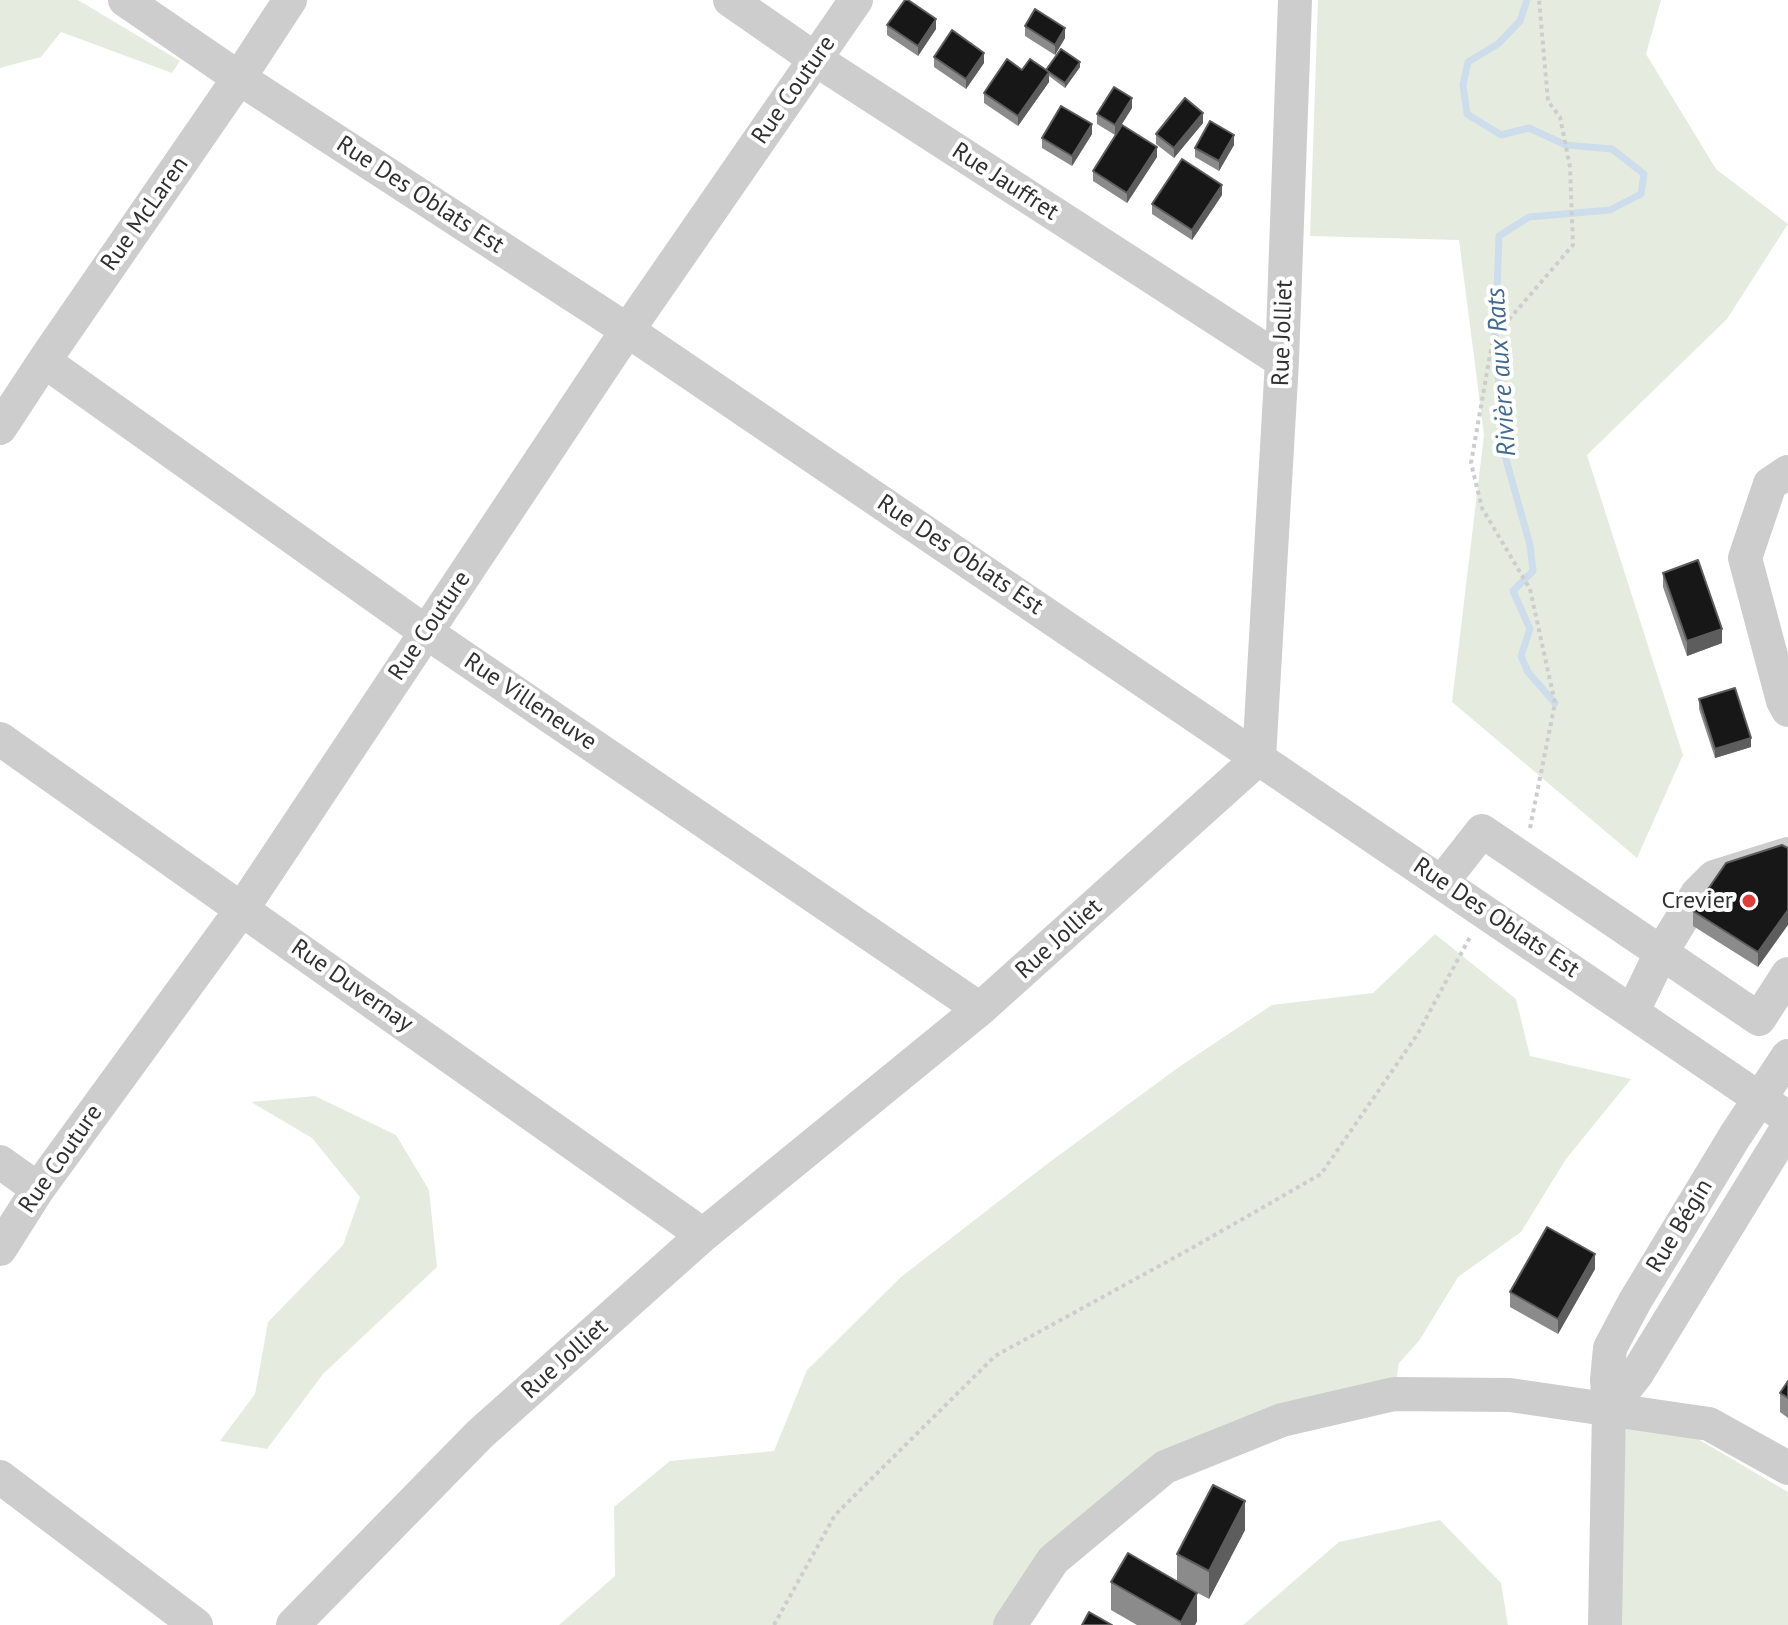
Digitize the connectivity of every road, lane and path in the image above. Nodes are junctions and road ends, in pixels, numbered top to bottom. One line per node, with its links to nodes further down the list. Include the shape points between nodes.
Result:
1 (125, 0): 8 (street, Rue Des Oblats Est)
2 (290, 0): 8 (street, Rue McLaren)
3 (730, 0): 7 (street, Rue Jauffret)
4 (856, 0): 7 (street, Rue Couture)
5 (1295, 0): 11 (street, Rue Jolliet)
6 (1539, 0): 18 (path, via 1548,101 1560,117 1570,167 1573,245 1493,338 1471,463 1482,508 1530,589 1555,703 1528,837)
7 (815, 59): 9 (street, Rue Couture); 11 (street, Rue Jauffret)
8 (239, 78): 9 (street, Rue Des Oblats Est); 10 (street, Rue McLaren)
9 (627, 330): 14 (street, Rue Couture); 17 (street, Rue Des Oblats Est)
10 (44, 361): 12 (street, Rue McLaren); 14 (street, Rue Villeneuve)
11 (1282, 361): 17 (street, Rue Jolliet)
12 (0, 428)
13 (1788, 472): 15 (street, via 1770,484 1745,558)
14 (426, 632): 21 (street, Rue Couture); 25 (street, Rue Villeneuve)
15 (1788, 710)
16 (0, 739): 21 (street, Rue Duvernay)
17 (1259, 758): 20 (street, Rue Des Oblats Est); 25 (street, Rue Jolliet)
18 (1518, 854): 20 (street, via 1482,831); 23 (street)
19 (1788, 854): 23 (street, via 1714,877 1697,894)
20 (1442, 882): 22 (street, Rue Des Oblats Est)
21 (242, 909): 32 (street, Rue Couture); 33 (street, Rue Duvernay)
22 (1484, 911): 26 (street, Rue Des Oblats Est); 40 (path, via 1417,1035 1321,1174 995,1356 835,1515)
23 (1661, 953): 24 (street, via 1759,1019); 26 (street)
24 (1788, 974)
25 (980, 1009): 33 (street, Rue Jolliet)
26 (1633, 1011): 28 (street, Rue Des Oblats Est)
27 (1788, 1056): 28 (street, Rue Bégin)
28 (1760, 1099): 29 (street, Rue Des Oblats Est); 35 (street, Rue Bégin, via 1610,1348)
29 (1788, 1118)
30 (1788, 1127): 35 (street, Rue Bégin, via 1636,1375)
31 (0, 1162): 32 (street)
32 (38, 1189): 34 (street, Rue Couture)
33 (703, 1235): 39 (street, Rue Jolliet, via 480,1434)
34 (0, 1249)
35 (1609, 1409): 36 (street, via 1709,1424); 41 (street, via 1510,1395 1394,1394 1282,1420 1165,1467 1053,1560); 42 (street, Rue Bégin)
36 (1788, 1468)
37 (0, 1477): 38 (street)
38 (196, 1625)
39 (293, 1625)
40 (774, 1625)
41 (1010, 1625)
42 (1605, 1625)

